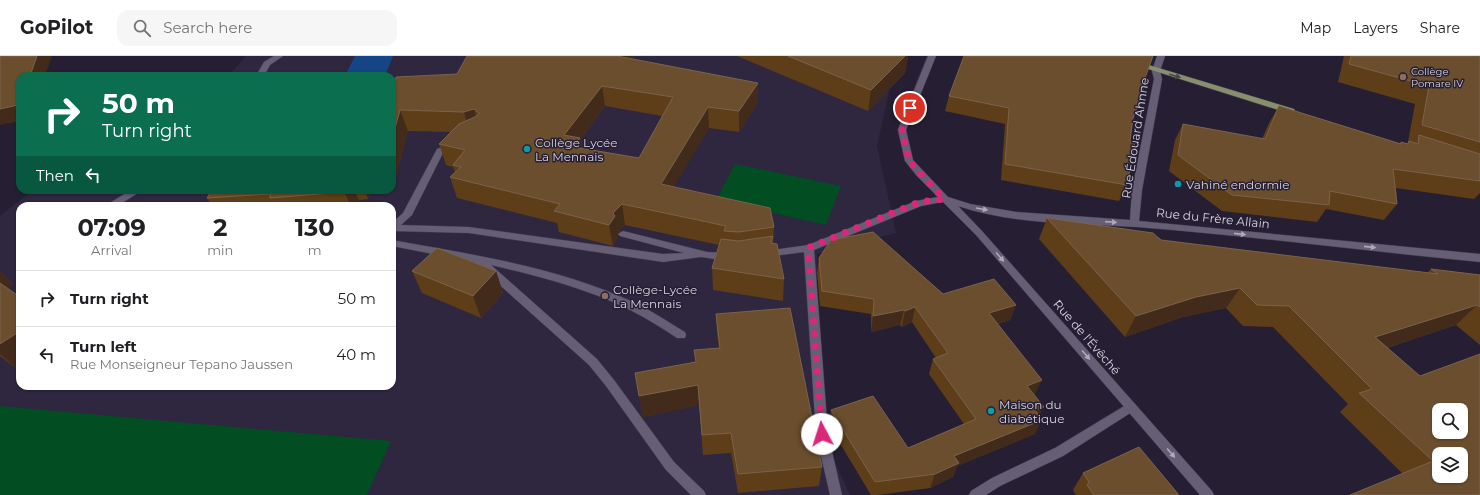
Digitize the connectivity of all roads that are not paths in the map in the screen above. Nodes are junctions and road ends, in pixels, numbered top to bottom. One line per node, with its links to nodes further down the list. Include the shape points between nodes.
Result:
1 (279, 56): 6 (street, via 267,64)
2 (932, 56): 10 (street, Rue de l'Évêché, via 902,130 909,161)
3 (1112, 56): 5 (main road)
4 (1161, 56): 5 (street, Rue Édouard Ahnne)
5 (1156, 71): 7 (main road, one-way to 7); 12 (street, Rue Édouard Ahnne, via 1158,79 1138,182)
6 (262, 72)
7 (1303, 115)
8 (460, 143): 13 (street, via 440,151 407,215)
9 (131, 194): 11 (street)
10 (944, 199): 12 (street, Rue du Frère Allain, one-way to 12, via 1010,214); 17 (street, via 919,202); 24 (street, Rue de l'Évêché, one-way to 24, via 979,233)
11 (117, 202)
12 (1134, 224): 21 (street, Rue du Frère Allain, one-way to 21)
13 (396, 225)
14 (396, 228): 18 (street, via 469,230 663,258)
15 (623, 234): 18 (street)
16 (396, 244): 22 (street)
17 (808, 248): 19 (street); 26 (street, via 822,434)
18 (707, 255): 20 (street)
19 (755, 256)
20 (740, 258)
21 (1480, 258)
22 (477, 259): 23 (street, via 555,277 626,303); 25 (street, via 596,365 616,388 631,416 652,445 690,488)
23 (681, 335)
24 (1131, 407): 27 (street, via 1059,452 996,482); 28 (street, Rue de l'Évêché, one-way to 28)
25 (700, 495)
26 (836, 495)
27 (975, 495)
28 (1208, 495)

